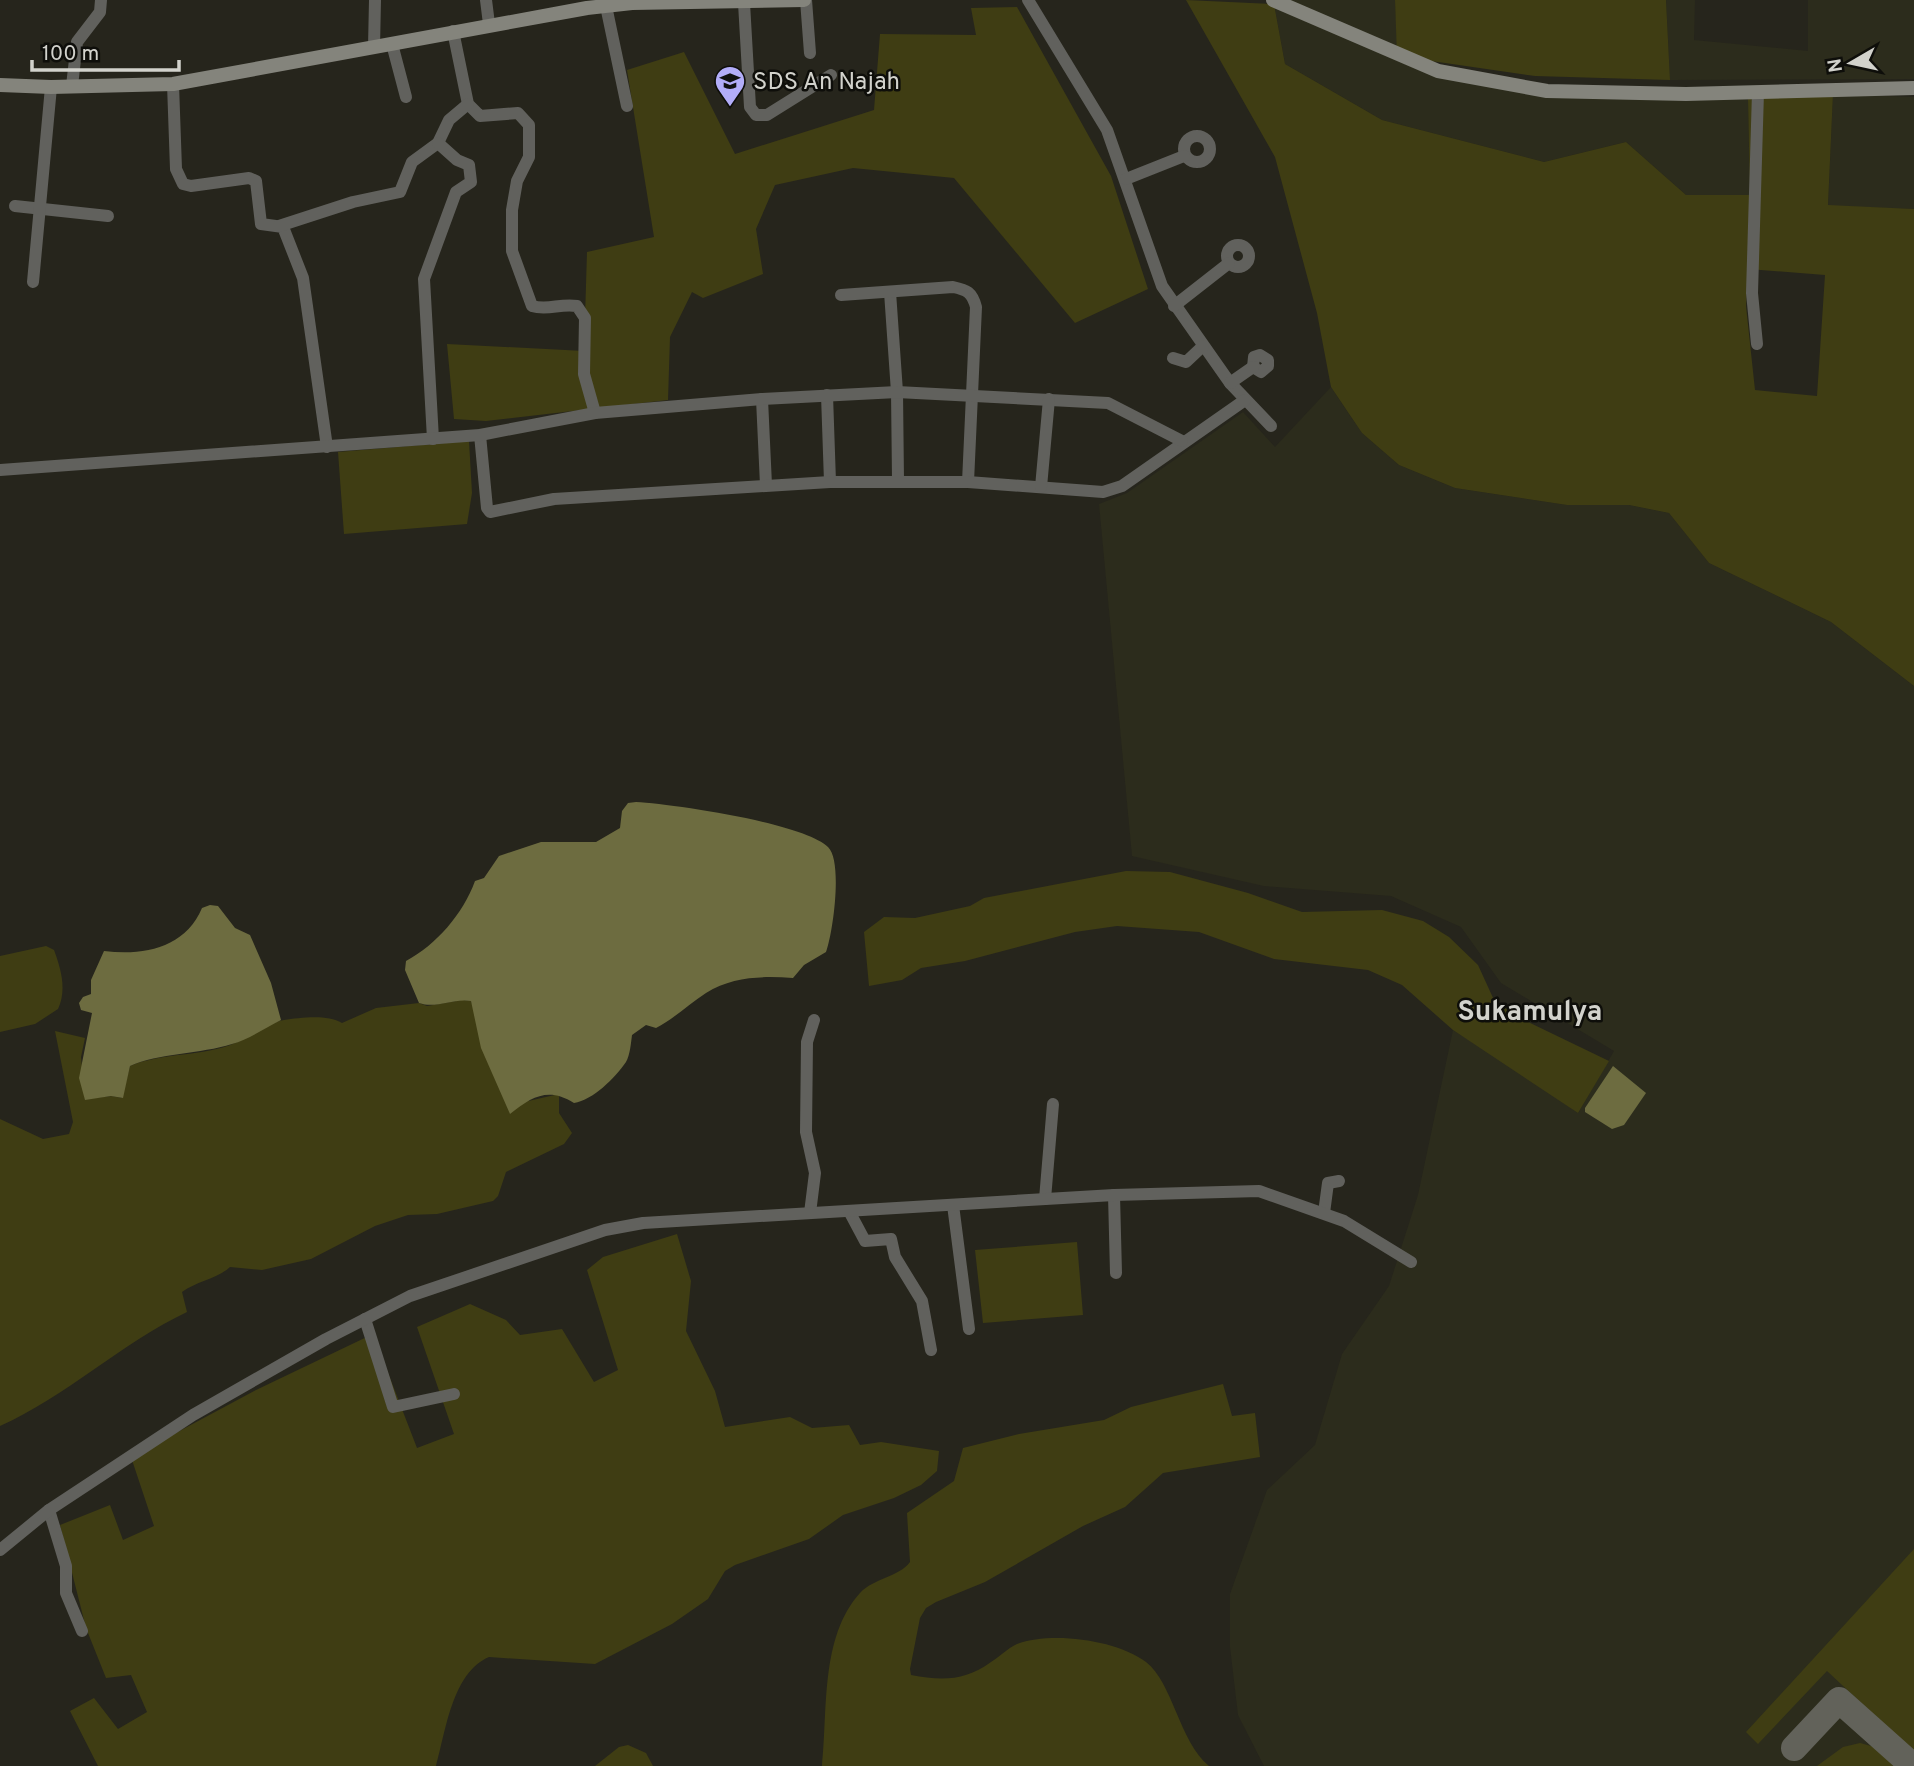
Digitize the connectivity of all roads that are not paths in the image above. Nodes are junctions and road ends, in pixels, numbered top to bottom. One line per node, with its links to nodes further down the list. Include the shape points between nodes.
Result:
1 (101, 0): 19 (street, via 100,12 77,42)
2 (376, 0): 14 (street)
3 (486, 0): 11 (street)
4 (805, 0): 8 (main road); 15 (street)
5 (1028, 0): 28 (street, via 1094,107)
6 (1273, 0): 22 (main road, via 1438,71 1468,78 1613,95)
7 (633, 1): 8 (main road); 10 (main road)
8 (744, 3): 16 (street, via 750,107 756,115 767,115)
9 (586, 4): 10 (main road); 11 (main road)
10 (606, 6): 25 (street)
11 (489, 24): 12 (main road)
12 (453, 31): 13 (main road); 24 (street)
13 (392, 44): 14 (main road); 23 (street)
14 (374, 47): 17 (main road)
15 (810, 53)
16 (831, 75)
17 (173, 84): 19 (main road); 32 (street, via 178,178 191,186 249,178 256,181 261,224)
18 (0, 85): 20 (main road)
19 (72, 86): 20 (main road)
20 (51, 87): 30 (street)
21 (1914, 88): 22 (main road)
22 (1758, 92): 38 (street, via 1752,293)
23 (407, 97)
24 (468, 104): 26 (street, via 449,120); 49 (street, via 480,116 518,113 529,125 529,157 517,181 512,209 512,251 532,306 543,310 576,306 585,318 584,374)
25 (627, 106)
26 (438, 143): 32 (street, via 412,162 400,192); 52 (street, via 469,164 471,182 456,192 424,279)
27 (1184, 156): 28 (street)
28 (1126, 179): 37 (street, via 1151,262)
29 (15, 206): 30 (street)
30 (40, 208): 31 (street); 34 (street)
31 (108, 216)
32 (279, 226): 54 (street, via 289,236 303,278)
33 (1229, 263): 37 (street)
34 (33, 282)
35 (890, 292): 36 (street); 43 (street); 44 (street, via 953,287 966,289 973,296)
36 (841, 295)
37 (1174, 306): 39 (street)
38 (1757, 344)
39 (1203, 346): 40 (street, via 1186,362); 42 (street)
40 (1173, 358)
41 (1253, 367): 42 (street)
42 (1230, 383): 48 (street)
43 (897, 392): 44 (street); 45 (street); 56 (street)
44 (973, 394): 47 (street); 58 (street)
45 (827, 395): 46 (street); 57 (street)
46 (762, 399): 49 (street); 59 (street)
47 (1049, 399): 53 (street, via 1116,405); 60 (street)
48 (1245, 400): 50 (street); 53 (street)
49 (595, 413): 51 (street)
50 (1271, 426)
51 (480, 435): 52 (street); 59 (street, via 490,512 554,499)
52 (433, 439): 54 (street)
53 (1182, 441): 60 (street, via 1114,490)
54 (327, 447): 55 (street)
55 (0, 470)
56 (898, 480): 57 (street); 58 (street)
57 (830, 482): 59 (street)
58 (968, 482): 60 (street)
59 (766, 485)
60 (1041, 487)
61 (814, 1020): 68 (street, via 807,1042 806,1132 814,1173)
62 (1053, 1104): 65 (street)
63 (1339, 1181): 69 (street, via 1328,1182)
64 (1114, 1195): 65 (street); 69 (street, via 1259,1192); 71 (street)
65 (1045, 1199): 66 (street)
66 (953, 1205): 67 (street); 73 (street)
67 (849, 1211): 68 (street); 74 (street, via 864,1241 891,1239 895,1257 922,1301)
68 (810, 1213): 72 (street, via 643,1223 605,1230 410,1296)
69 (1324, 1213): 70 (street)
70 (1411, 1262)
71 (1116, 1273)
72 (365, 1320): 75 (street, via 393,1407); 76 (street, via 193,1415)
73 (969, 1329)
74 (931, 1350)
75 (454, 1394)
76 (49, 1510): 77 (street); 78 (street, via 66,1566 66,1593)
77 (0, 1550)
78 (82, 1631)

